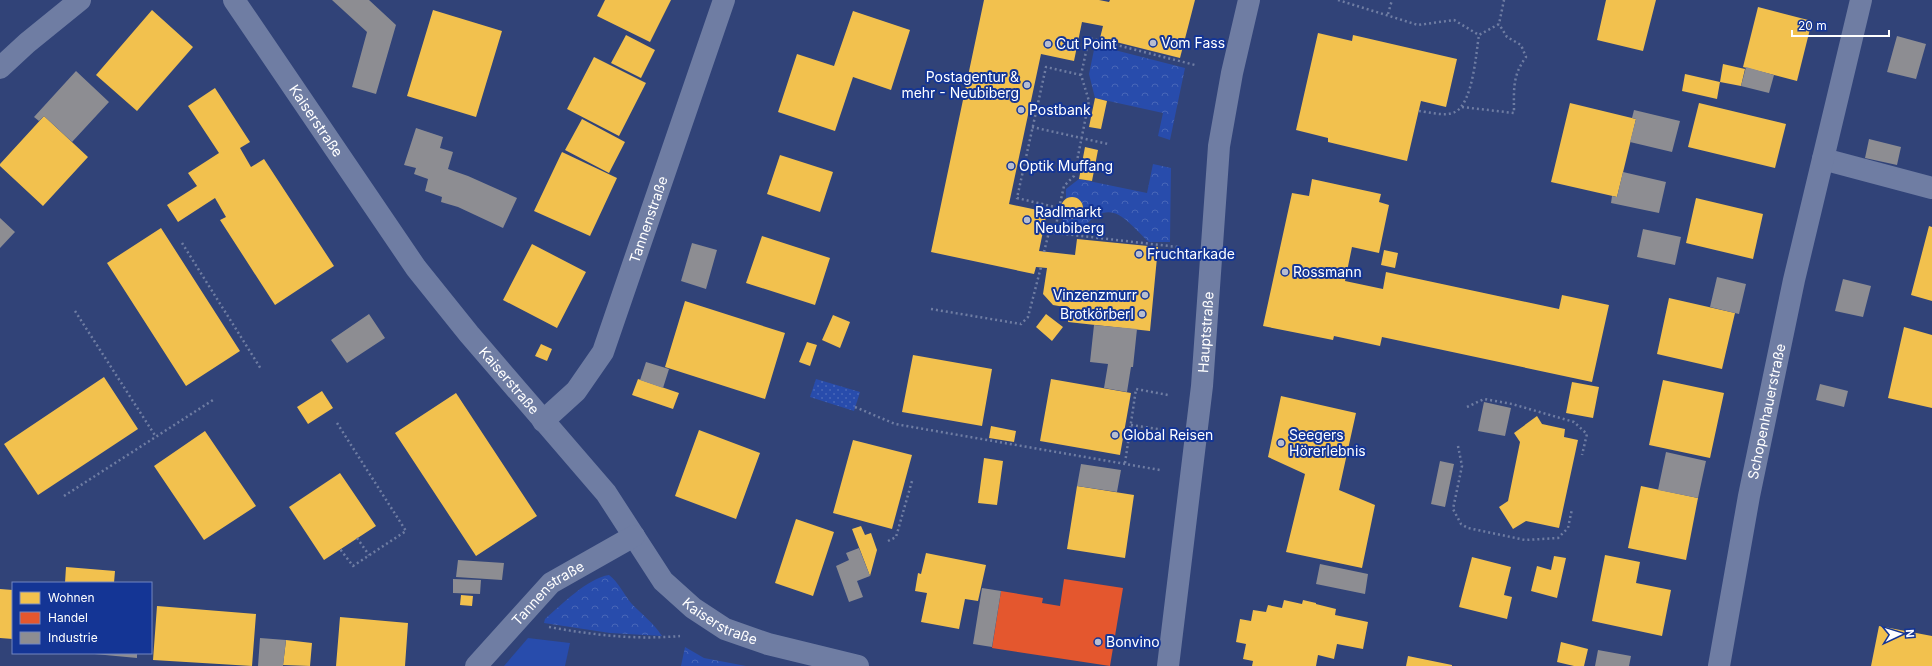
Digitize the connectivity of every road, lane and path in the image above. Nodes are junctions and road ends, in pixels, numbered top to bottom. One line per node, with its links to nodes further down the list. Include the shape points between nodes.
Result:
1 (80, 0): 13 (street)
2 (234, 0): 35 (street, Kaiserstraße, via 416,268)
3 (724, 0): 35 (street, Tannenstraße, via 603,352 576,391)
4 (1249, 0): 56 (street, Hauptstraße, via 1232,73 1220,146 1202,386)
5 (1338, 0): 9 (path)
6 (1392, 0): 9 (path)
7 (1504, 0): 10 (path)
8 (1861, 0): 20 (street, Schopenhauerstraße)
9 (1388, 14): 11 (path, via 1418,25 1454,20)
10 (1499, 24): 11 (path); 15 (path, via 1507,37 1521,45 1526,57 1518,67 1514,84 1514,113)
11 (1479, 35): 15 (path, via 1474,76)
12 (1195, 65): 14 (path, via 1089,38)
13 (0, 68)
14 (1081, 75): 17 (path, via 1046,67); 18 (path, via 1089,101)
15 (1462, 107): 16 (path, via 1454,113)
16 (1418, 111)
17 (1032, 127): 18 (path); 22 (path, via 1017,198)
18 (1082, 138): 19 (path); 22 (path, via 1074,176 1064,186)
19 (1108, 144)
20 (1823, 159): 21 (street); 57 (street, Schopenhauerstraße, via 1794,280 1749,496)
21 (1932, 188)
22 (1059, 208): 23 (path)
23 (1055, 233): 25 (path); 26 (path, via 1049,232)
24 (182, 243): 30 (path)
25 (1178, 247)
26 (1044, 252)
27 (1040, 267): 28 (path, via 1028,317 1021,324)
28 (931, 309)
29 (74, 311): 39 (path)
30 (261, 369)
31 (1168, 395): 37 (path, via 1136,389)
32 (214, 400): 39 (path)
33 (855, 407): 42 (path, via 895,424)
34 (1467, 408): 41 (path, via 1484,399 1512,404 1574,422 1587,434)
35 (543, 421): 47 (street, Kaiserstraße, via 606,493)
36 (337, 423): 51 (path, via 406,531)
37 (1131, 425): 38 (path); 42 (path)
38 (1165, 430)
39 (156, 437): 45 (path)
40 (1458, 446): 46 (path, via 1462,466 1453,509 1462,524 1468,528 1526,540 1558,538 1568,528)
41 (1582, 455)
42 (1125, 463): 43 (path)
43 (1160, 470)
44 (912, 481): 49 (path, via 896,537)
45 (64, 496)
46 (1572, 509)
47 (634, 536): 52 (street, Tannenstraße, via 551,583); 55 (street, Kaiserstraße, via 663,581 693,608 725,629 768,644)
48 (357, 538): 51 (path)
49 (888, 541)
50 (340, 549): 51 (path, via 353,566)
51 (370, 555)
52 (516, 622): 53 (path, via 590,634 650,639); 54 (street, Tannenstraße)
53 (680, 636)
54 (476, 666)
55 (858, 666)
56 (1168, 666)
57 (1719, 666)

